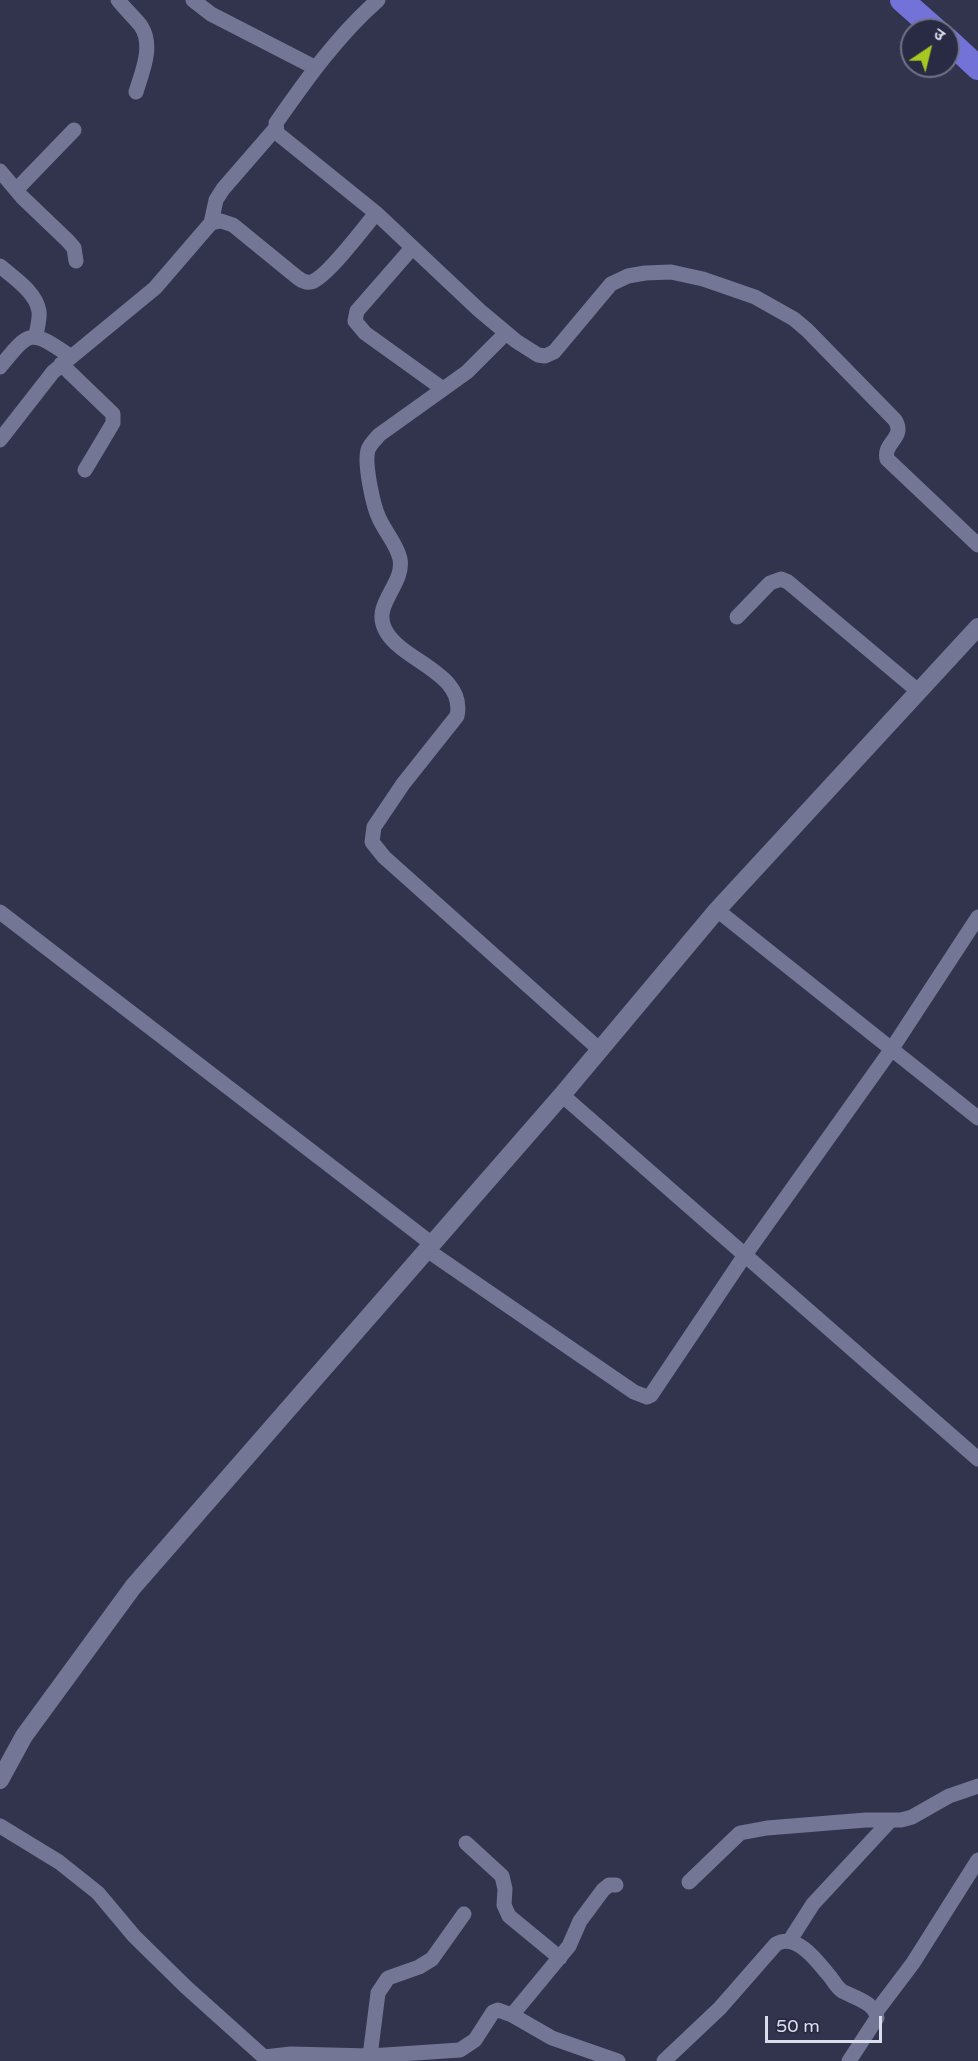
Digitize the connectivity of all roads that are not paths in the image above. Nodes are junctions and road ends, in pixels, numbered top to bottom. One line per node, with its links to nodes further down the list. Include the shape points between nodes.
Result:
1 (118, 0): 9 (street, via 140,24 146,40)
2 (193, 0): 7 (street, via 211,14)
3 (378, 0): 7 (street)
4 (902, 0): 5 (highway)
5 (922, 18)
6 (960, 51): 8 (highway)
7 (316, 68): 10 (street)
8 (978, 68)
9 (136, 92)
10 (275, 129): 14 (street); 15 (street, via 223,189)
11 (74, 130): 13 (street)
12 (0, 171): 13 (street)
13 (16, 190): 17 (street, via 74,248)
14 (376, 213): 15 (street, via 313,282 298,278 233,225); 16 (street)
15 (211, 223): 21 (street, via 155,288)
16 (412, 248): 19 (street); 23 (street, via 357,311 356,321 364,333)
17 (76, 261)
18 (0, 266): 20 (street, via 34,300 39,310)
19 (506, 333): 23 (street, via 467,372); 26 (street, via 530,351 545,356 554,352 611,284 645,273 671,272 755,297 807,330 888,412 899,426 887,459)
20 (36, 336): 21 (street); 22 (street, via 20,343)
21 (65, 360): 24 (street); 25 (street, via 114,418)
22 (0, 367)
23 (443, 389): 33 (street, via 379,435 367,459 376,512 397,550 400,565 381,613 382,624 394,641 444,680 459,708 457,717 374,827 372,842)
24 (0, 440)
25 (85, 470)
26 (978, 545)
27 (737, 617): 29 (street, via 770,583 781,579)
28 (978, 627): 29 (street)
29 (918, 691): 30 (street)
30 (717, 910): 33 (street); 34 (street)
31 (0, 912): 37 (street)
32 (978, 917): 34 (street)
33 (600, 1050): 35 (street)
34 (891, 1050): 36 (street); 38 (street)
35 (562, 1095): 37 (street); 38 (street)
36 (978, 1118)
37 (430, 1247): 38 (street, via 634,1392 647,1397 661,1383); 40 (street, via 132,1587 24,1736)
38 (745, 1255): 39 (street)
39 (978, 1459)
40 (0, 1780)
41 (978, 1786): 42 (street, via 912,1816)
42 (890, 1821): 46 (street, via 740,1833); 49 (street, via 813,1904)
43 (0, 1826): 54 (street, via 59,1862 98,1893 134,1936 186,1987)
44 (466, 1843): 50 (street, via 502,1876 504,1905 509,1916)
45 (978, 1860): 51 (street, via 913,1963)
46 (689, 1882)
47 (616, 1885): 50 (street, via 603,1890)
48 (464, 1914): 53 (street, via 432,1959 388,1978 383,1984 378,1993)
49 (790, 1940): 51 (street, via 821,1966 837,1987); 56 (street, via 776,1944 720,2008)
50 (560, 1958): 52 (street)
51 (876, 2012): 57 (street, via 877,2018)
52 (512, 2015): 53 (street, via 493,2012 475,2040 460,2050); 55 (street, via 552,2038)
53 (370, 2056): 54 (street)
54 (268, 2057)
55 (618, 2061)
56 (664, 2061)
57 (849, 2061)

